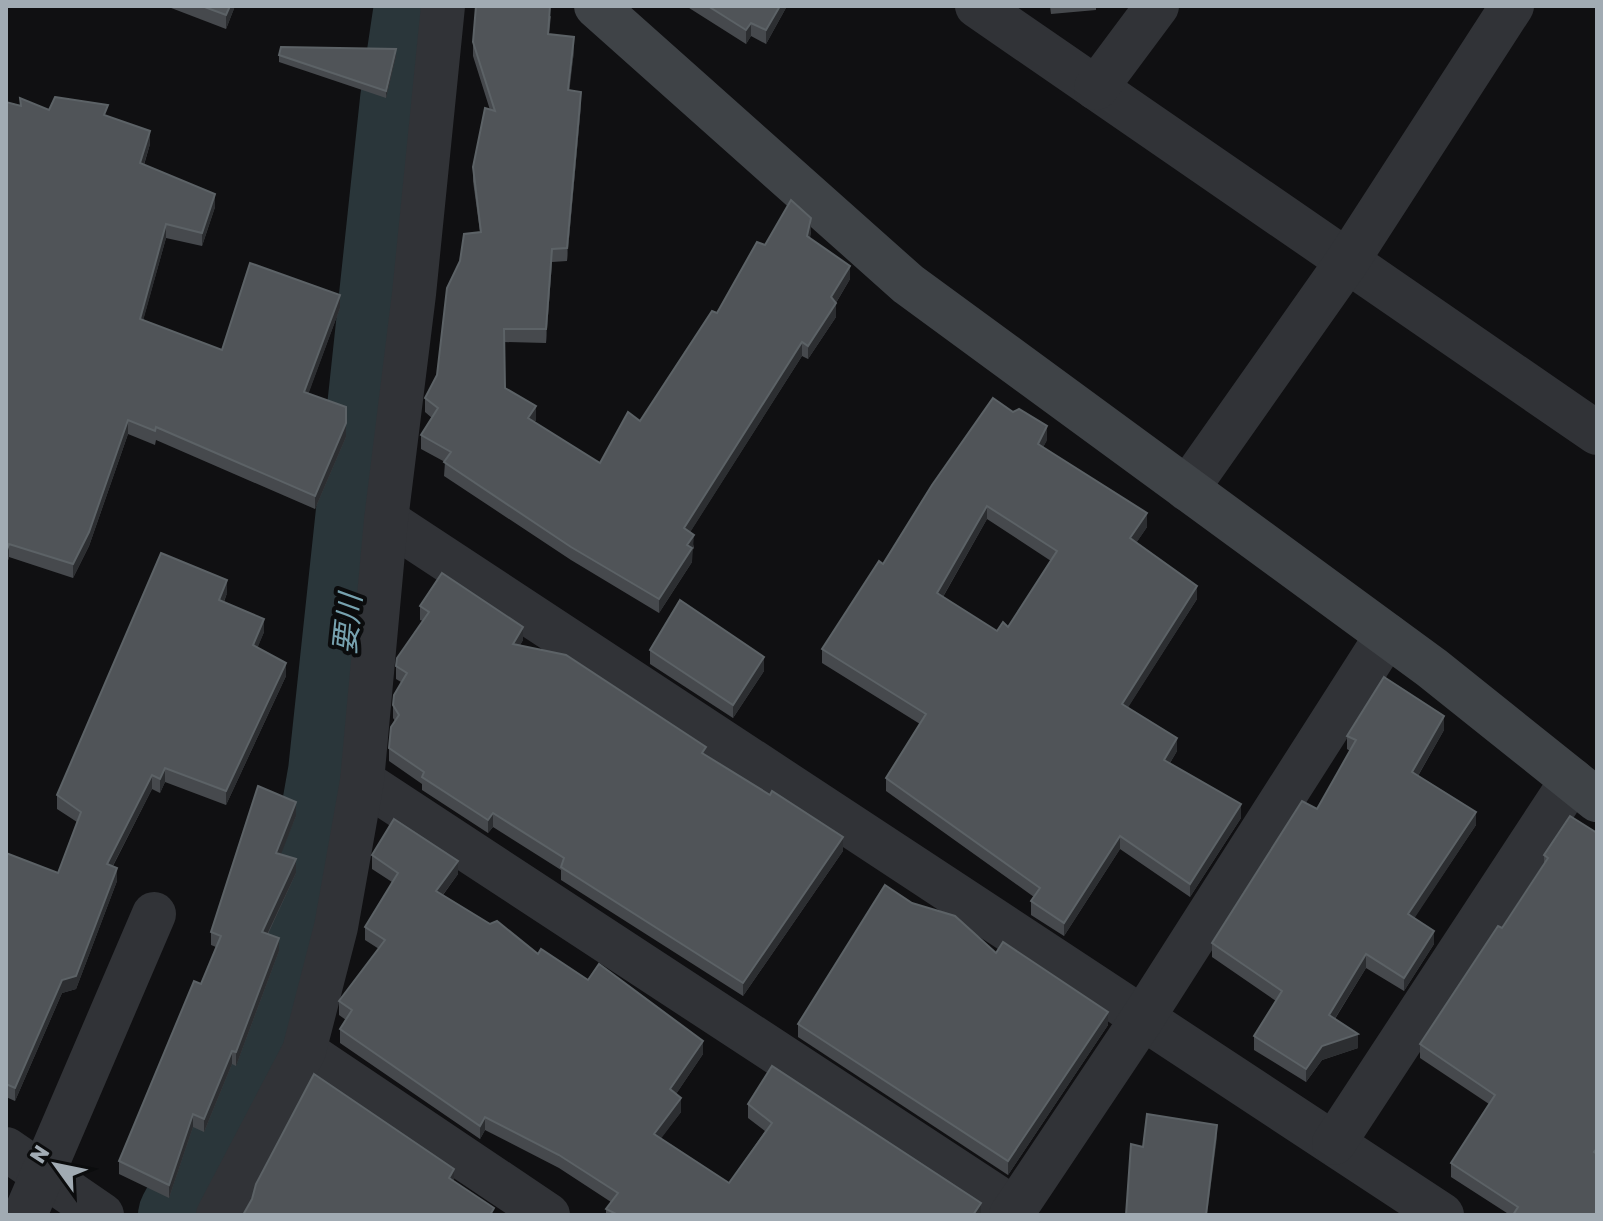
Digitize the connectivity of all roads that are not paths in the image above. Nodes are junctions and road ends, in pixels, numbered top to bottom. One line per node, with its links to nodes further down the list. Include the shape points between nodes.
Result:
1 (443, 6): 10 (street)
2 (596, 6): 9 (street, via 908,284)
3 (977, 6): 6 (street)
4 (1157, 6): 6 (street)
5 (1512, 6): 7 (street)
6 (1096, 88): 7 (street)
7 (1346, 263): 8 (street); 9 (street)
8 (1595, 427)
9 (1187, 489): 11 (street)
10 (386, 520): 12 (street); 15 (street)
11 (1387, 635): 13 (street); 15 (street)
12 (362, 781): 16 (street, via 336,927); 20 (street)
13 (1584, 790): 17 (street)
14 (154, 914): 19 (street)
15 (1142, 1019): 17 (street); 20 (street)
16 (304, 1051): 23 (street); 24 (street)
17 (1334, 1143): 25 (street)
18 (6, 1149): 19 (street)
19 (44, 1175): 21 (street); 22 (street)
20 (1013, 1212)
21 (25, 1215)
22 (102, 1215)
23 (218, 1215)
24 (548, 1215)
25 (1442, 1215)

